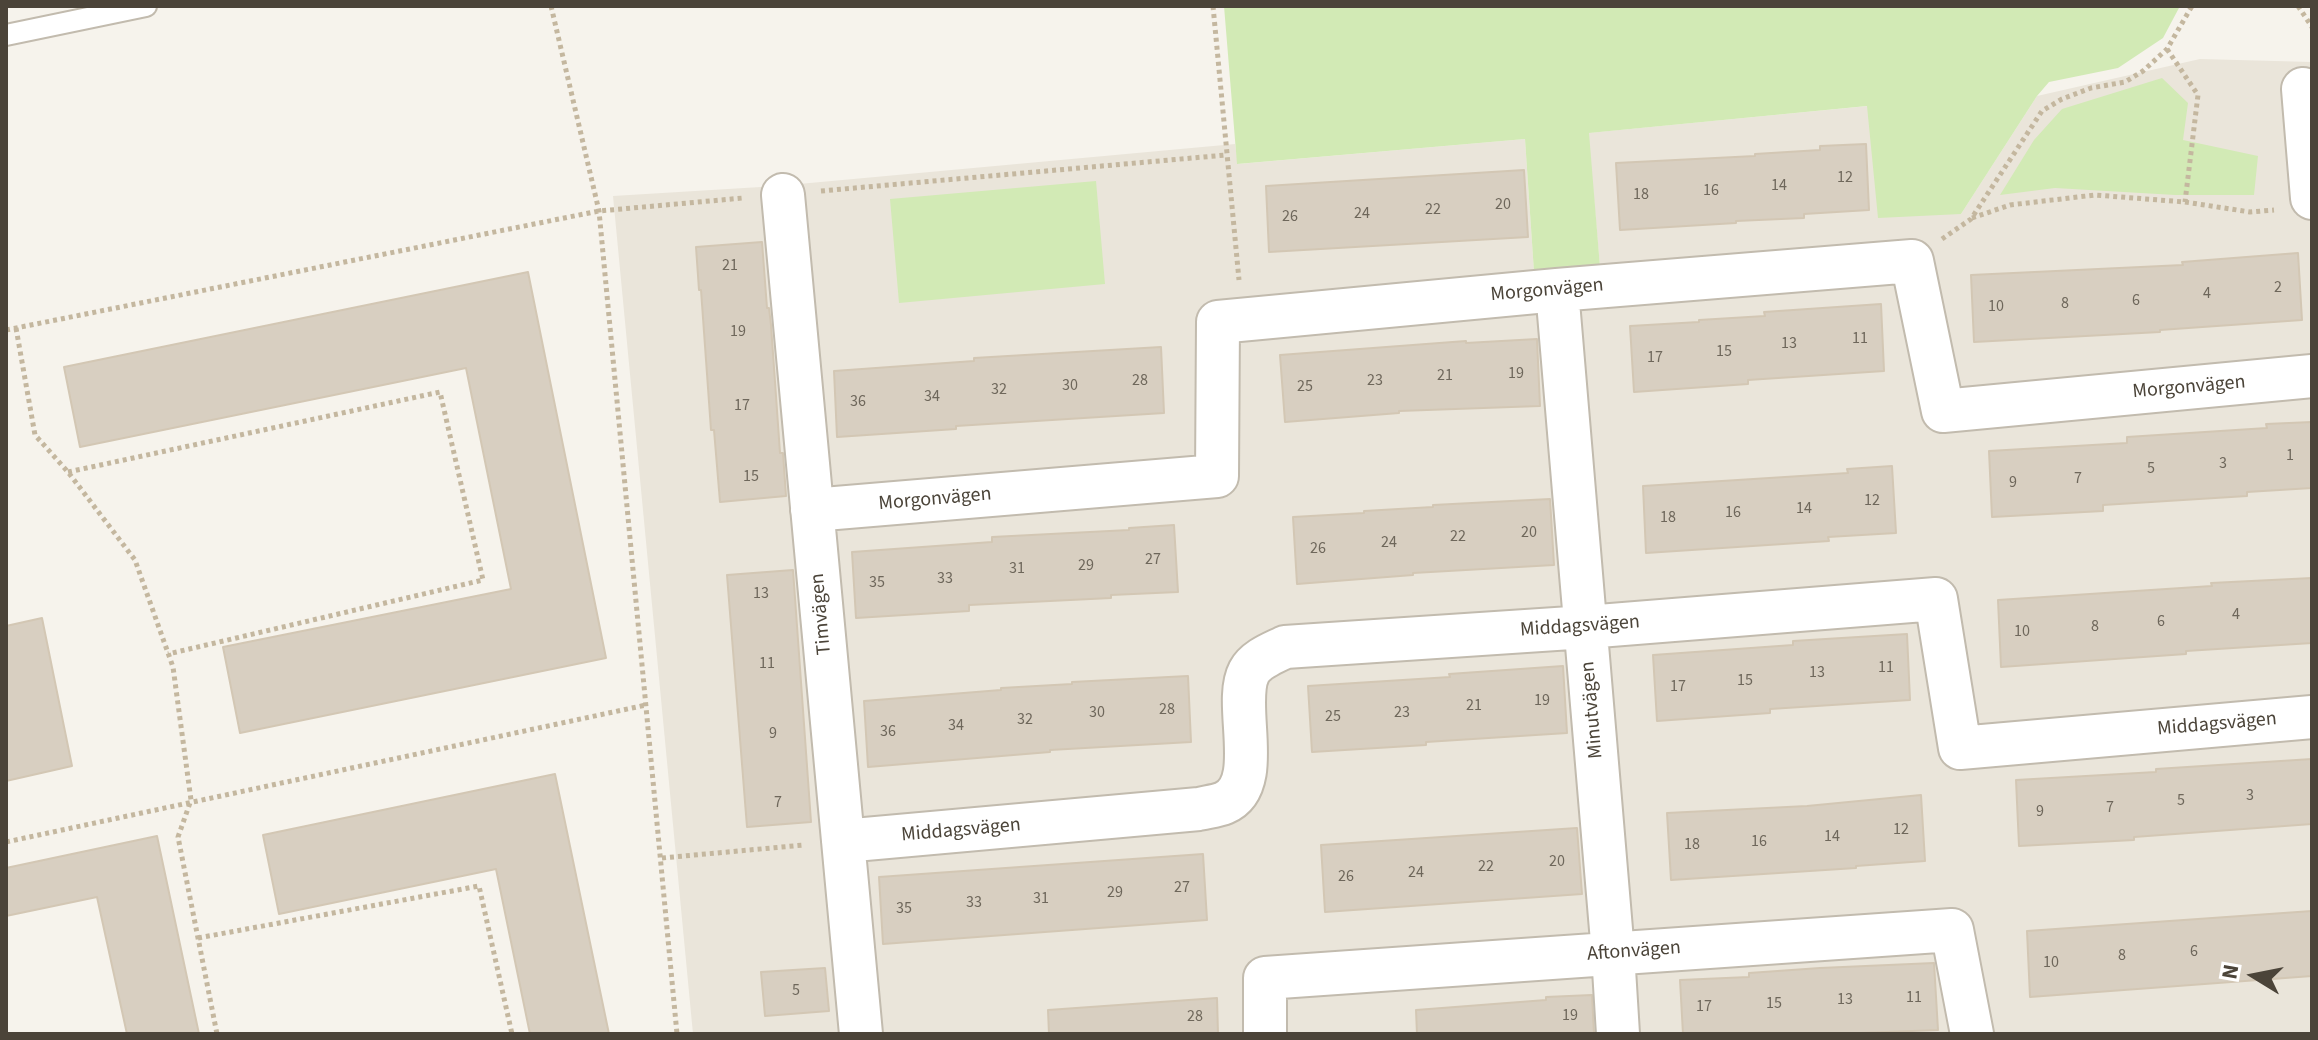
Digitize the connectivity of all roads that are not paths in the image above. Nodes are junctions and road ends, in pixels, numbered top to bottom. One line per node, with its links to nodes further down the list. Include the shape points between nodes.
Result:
1 (146, 6): 2 (lane)
2 (6, 35)
3 (2303, 89): 5 (street)
4 (783, 195): 8 (street, Timvägen)
5 (2296, 204)
6 (1557, 290): 7 (street, Morgonvägen, via 1912,261 1943,411); 8 (street, Morgonvägen, via 1218,322 1217,476); 9 (street, Minutvägen)
7 (2312, 376)
8 (812, 510): 11 (street, Timvägen)
9 (1586, 627): 10 (street, Middagsvägen, via 1936,599 1960,748); 11 (street, Middagsvägen, via 1285,647 1264,657 1249,672 1244,695 1247,770 1227,802 1199,809); 12 (street, Minutvägen)
10 (2312, 717)
11 (843, 841): 13 (street, Timvägen)
12 (1613, 953): 14 (street, Aftonvägen, via 1265,978); 15 (street, Minutvägen); 16 (street, Aftonvägen, via 1952,930)
13 (861, 1034)
14 (1265, 1034)
15 (1618, 1034)
16 (1972, 1034)

